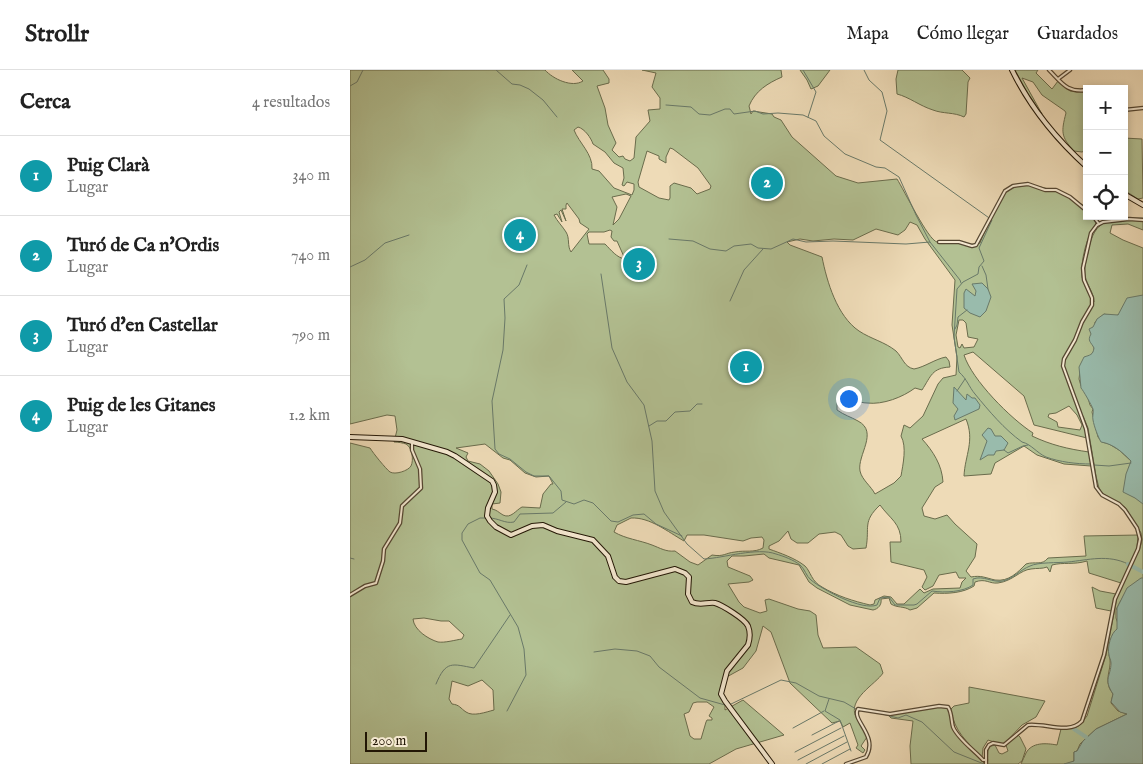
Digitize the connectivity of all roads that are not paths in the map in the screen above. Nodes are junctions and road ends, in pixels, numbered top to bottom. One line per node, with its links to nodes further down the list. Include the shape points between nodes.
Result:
1 (1012, 70): 8 (main road, via 1042,118)
2 (1049, 70): 4 (street)
3 (1070, 70): 4 (street)
4 (1058, 79): 5 (street, via 1070,89)
5 (1083, 90)
6 (1143, 108): 7 (street)
7 (1128, 110)
8 (1083, 163)
9 (1128, 196): 10 (main road)
10 (1143, 205)
11 (1083, 208): 15 (street, via 1056,190 1018,185 1005,192 978,243 972,246)
12 (1096, 220): 14 (street)
13 (1143, 220): 14 (street)
14 (1098, 224): 19 (street, via 1092,230 1083,268 1092,305 1063,366 1086,429 1096,487 1102,495 1122,507 1138,532 1140,542 1115,599 1104,655 1082,720 1069,727 1028,725 1004,745 989,745)
15 (938, 242)
16 (350, 437): 17 (main road, via 402,439)
17 (412, 443): 18 (street, via 420,469 420,488 402,506 400,523 384,549 384,561 376,583); 20 (main road, via 447,452 492,480 495,492 487,516 507,534 543,526 593,540 608,556 614,577 619,581 626,582 670,569 679,570 688,577 688,594 692,602 717,604 744,621 748,626 748,645 727,672 721,694)
18 (350, 595)
19 (986, 760): 21 (street, via 958,734 948,707 939,706 890,714 858,709 856,717 866,730 868,751 866,757); 22 (street)
20 (772, 764)
21 (846, 764)
22 (986, 764)

